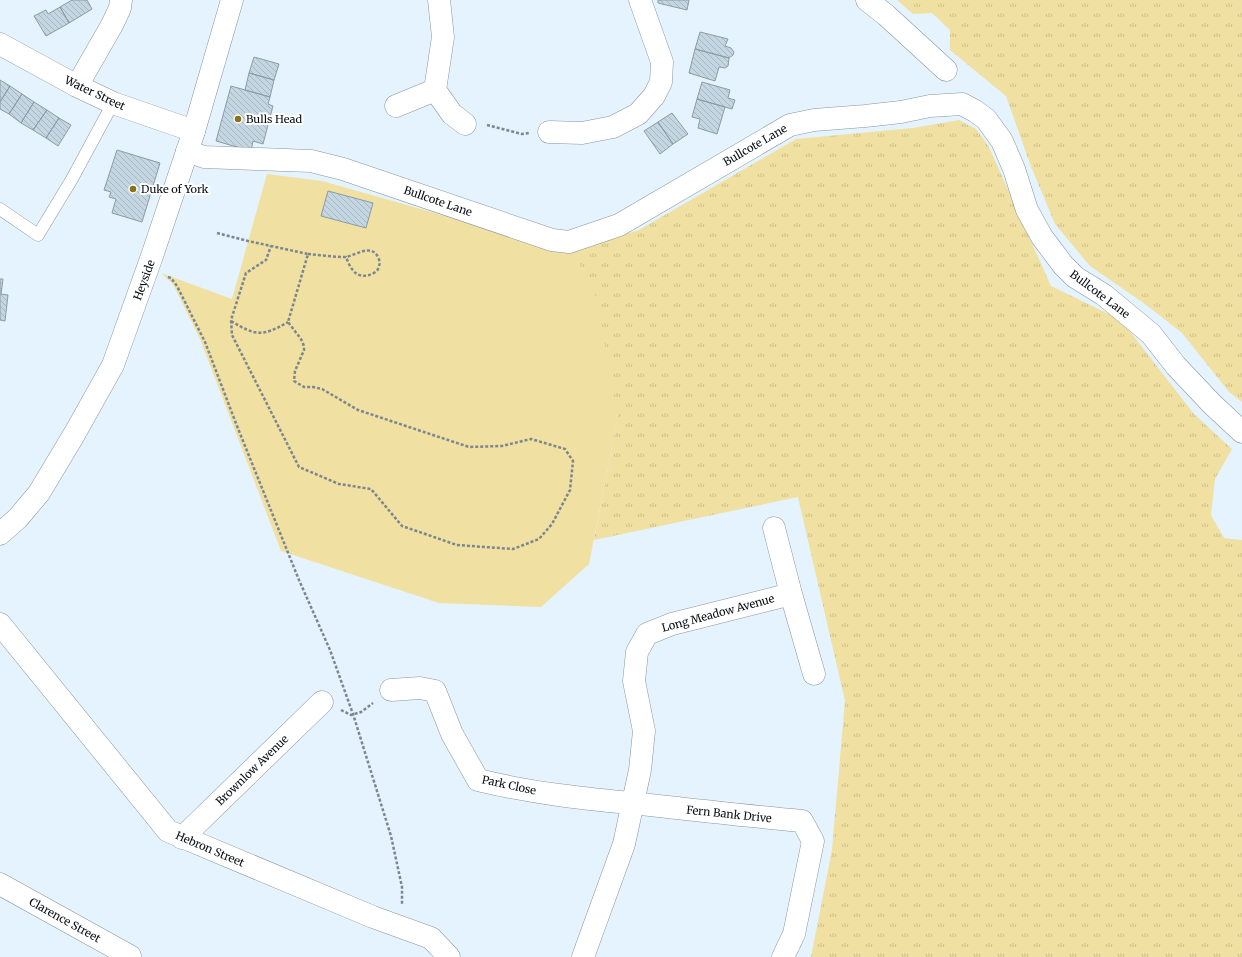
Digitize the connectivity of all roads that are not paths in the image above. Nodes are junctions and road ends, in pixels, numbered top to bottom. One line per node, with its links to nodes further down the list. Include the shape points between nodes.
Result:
1 (121, 0): 8 (street, via 112,25)
2 (232, 0): 13 (street, Heyside)
3 (439, 0): 9 (street, via 443,37)
4 (640, 0): 14 (street, via 662,62 661,82 654,96 638,114 613,127 582,133)
5 (867, 0): 7 (street)
6 (0, 44): 8 (street, Water Street)
7 (946, 70)
8 (77, 86): 10 (street, Water Street)
9 (434, 90): 11 (street); 12 (street, via 452,114)
10 (113, 103): 13 (street, Water Street); 16 (lane, via 38,235)
11 (396, 106)
12 (465, 124)
13 (194, 131): 15 (street, Heyside)
14 (549, 132)
15 (186, 151): 17 (street, Bullcote Lane, via 204,157 311,161 343,169 552,240 569,242 619,224 790,125 814,120 962,104 986,119 998,135 1014,169 1027,210 1042,237 1063,265 1151,334 1176,366); 19 (street, Heyside, via 113,365 39,493 18,518)
16 (0, 209)
17 (1242, 432)
18 (774, 528): 20 (street)
19 (0, 534)
20 (791, 594): 22 (street); 25 (street, Long Meadow Avenue, via 672,624 647,634 637,652 634,680 644,731)
21 (0, 624): 26 (street, Hebron Street, via 168,831)
22 (814, 674)
23 (390, 690): 25 (street, Park Close, via 420,688 435,691 452,734 478,780)
24 (322, 702): 26 (street, Brownlow Avenue)
25 (634, 804): 30 (street, Long Meadow Avenue, via 624,844); 31 (street, Fern Bank Drive, via 802,821 813,841 794,934)
26 (182, 838): 29 (street, Hebron Street, via 431,938)
27 (0, 884): 28 (street, Clarence Street)
28 (130, 956)
29 (449, 957)
30 (583, 957)
31 (784, 957)

